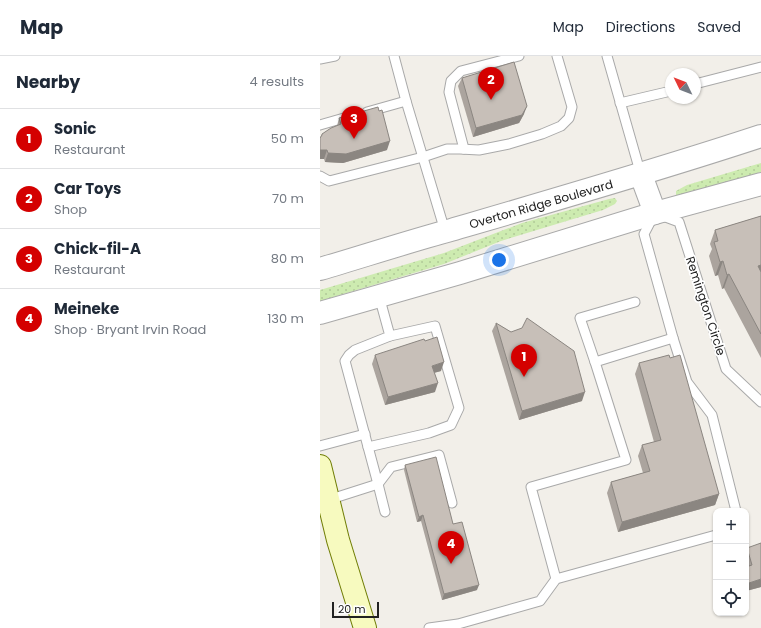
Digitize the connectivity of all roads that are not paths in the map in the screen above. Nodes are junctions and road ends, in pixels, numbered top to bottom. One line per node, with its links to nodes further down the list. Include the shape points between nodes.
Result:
1 (335, 56): 6 (lane)
2 (394, 56): 10 (lane)
3 (519, 56): 14 (lane, via 461,71 451,81 450,92)
4 (557, 56): 14 (lane, via 572,106 569,118 561,126 509,144 479,150)
5 (607, 56): 11 (lane)
6 (320, 59)
7 (761, 66): 8 (lane)
8 (701, 82)
9 (665, 93): 11 (lane)
10 (406, 101): 12 (lane); 15 (lane)
11 (620, 104): 16 (lane)
12 (320, 125)
13 (761, 136): 16 (street, Overton Ridge Boulevard)
14 (464, 149): 15 (lane, via 447,150)
15 (423, 157): 17 (lane, via 329,181); 20 (lane)
16 (641, 175): 19 (street); 20 (street, Overton Ridge Boulevard)
17 (320, 176)
18 (761, 184): 19 (street)
19 (655, 213): 22 (street); 26 (lane, via 644,234); 28 (lane, Remington Circle, via 679,222 726,369)
20 (445, 231): 21 (street, Overton Ridge Boulevard)
21 (320, 269)
22 (379, 296): 24 (street); 25 (lane)
23 (635, 302): 27 (lane, via 580,318)
24 (320, 313)
25 (390, 336): 29 (lane, via 355,350 348,354 345,361); 31 (lane, via 435,326 459,408 451,425 429,433)
26 (673, 338): 27 (lane); 36 (lane, via 687,382 712,415)
27 (595, 362): 39 (lane, via 626,460 532,487)
28 (761, 402)
29 (365, 434): 30 (lane); 31 (lane)
30 (320, 446)
31 (368, 447): 33 (lane)
32 (320, 466): 34 (main road)
33 (378, 484): 34 (lane); 35 (lane, via 390,467 439,455); 37 (lane)
34 (328, 500): 40 (main road)
35 (452, 503)
36 (735, 508)
37 (385, 512)
38 (713, 536): 39 (lane)
39 (556, 579): 41 (lane, via 540,601 458,624)
40 (365, 628)
41 (429, 628)

